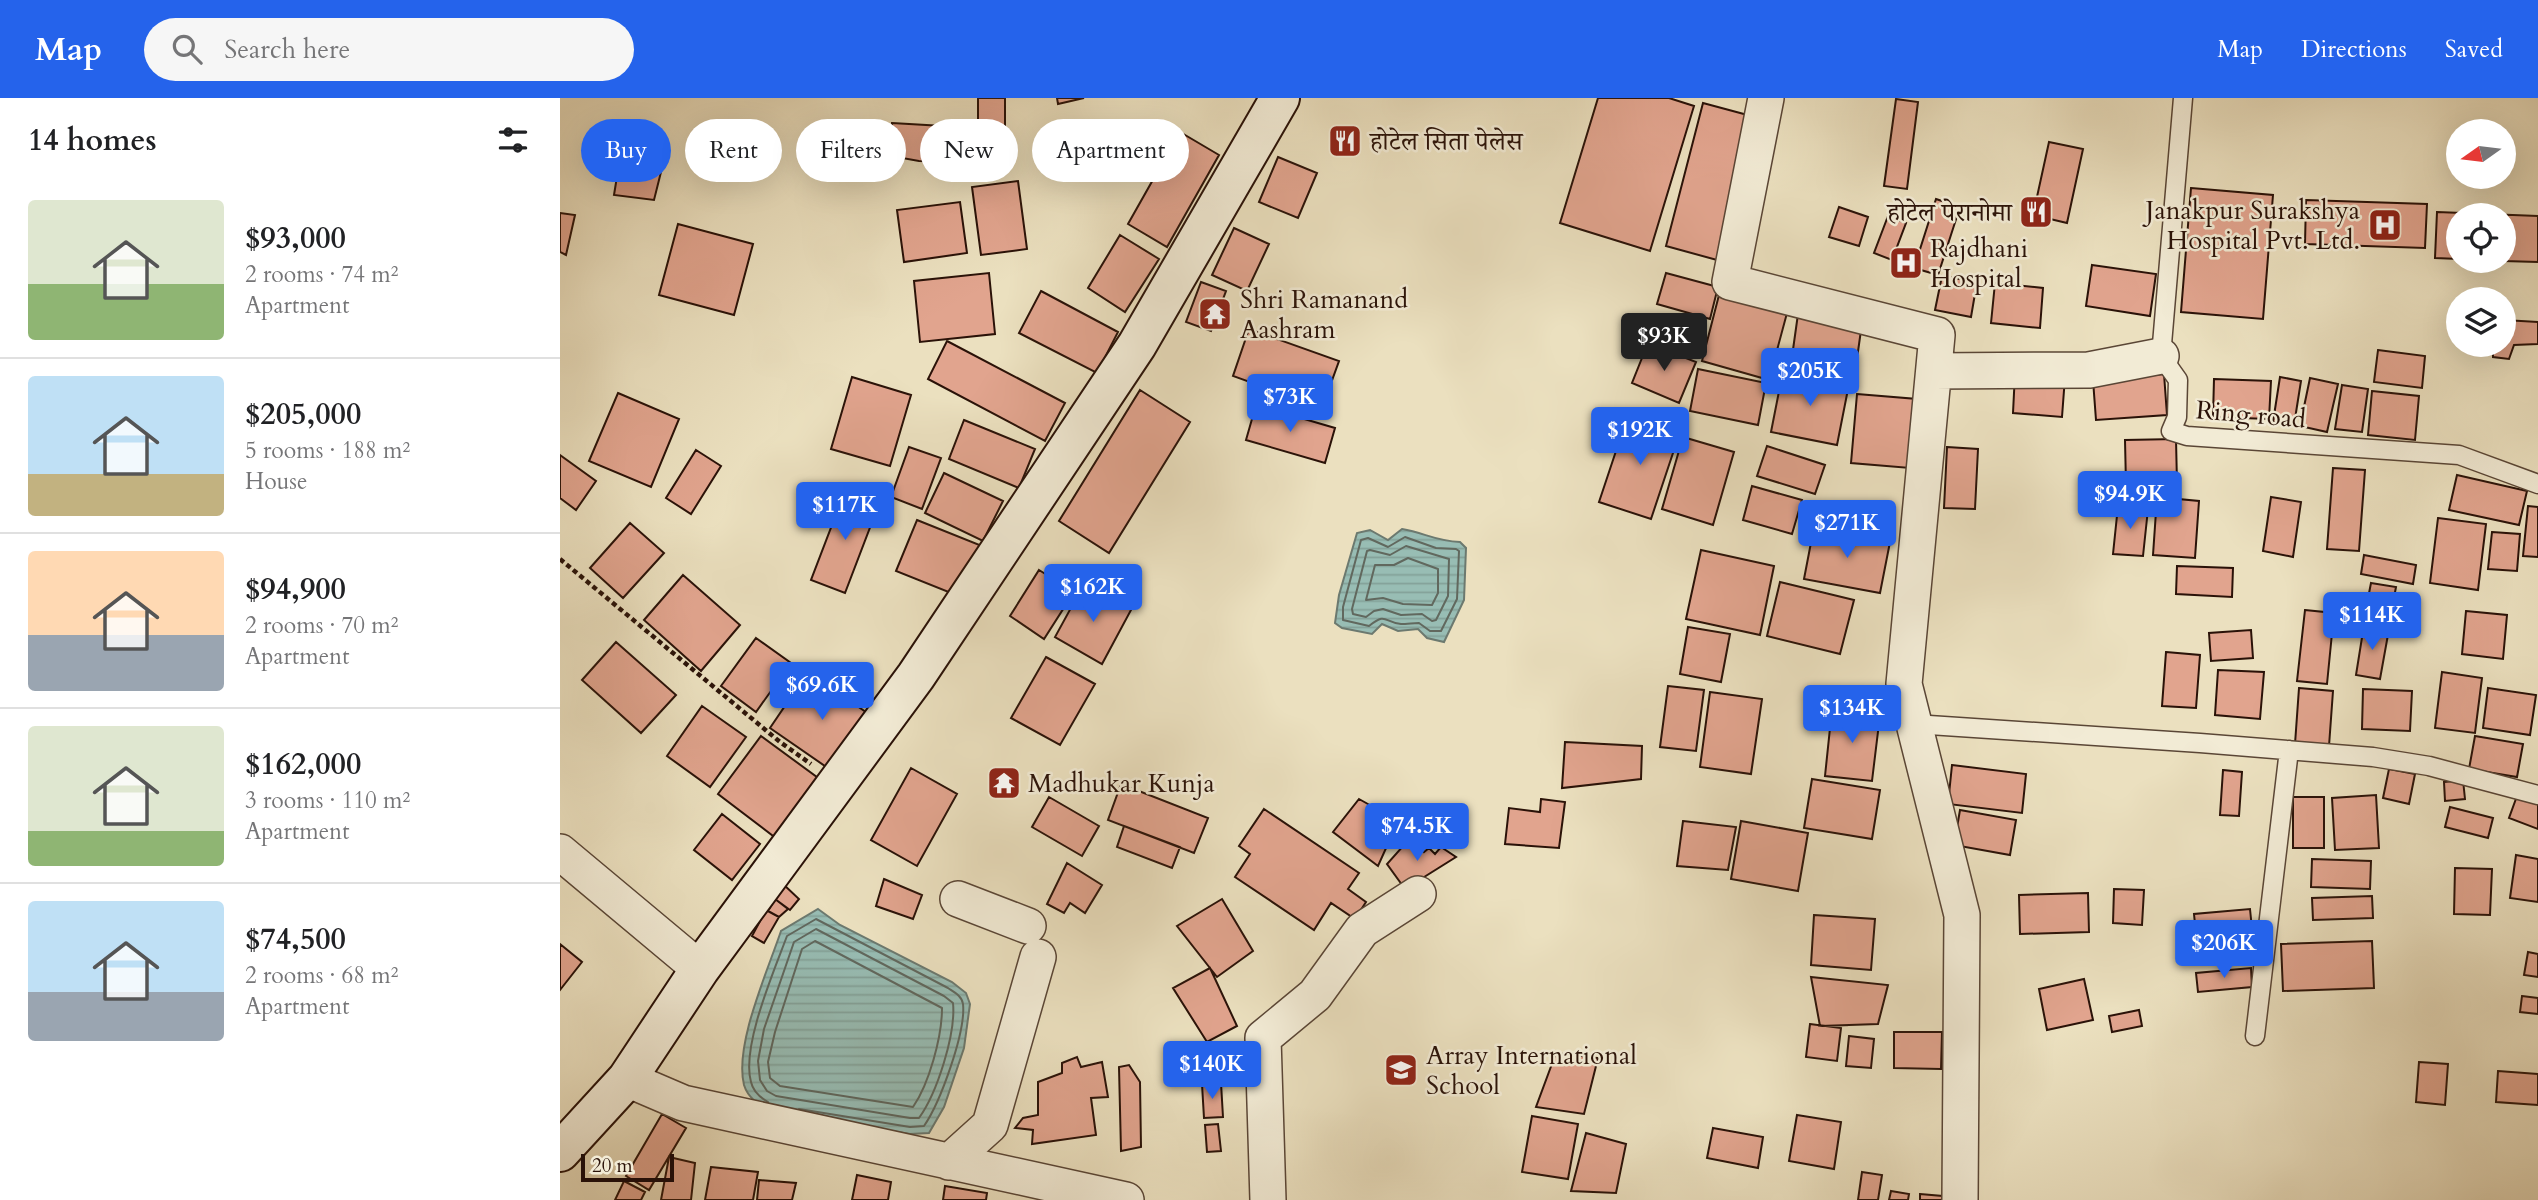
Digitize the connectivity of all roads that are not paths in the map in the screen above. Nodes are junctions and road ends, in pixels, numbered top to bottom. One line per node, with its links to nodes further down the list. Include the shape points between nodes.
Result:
1 (1280, 98): 13 (main road, via 1137,345 916,676)
2 (1766, 98): 5 (street, via 1730,282 1937,335)
3 (2183, 98): 4 (lane)
4 (2161, 356): 5 (street, via 2089,370); 6 (lane, Ring road, via 2178,380 2177,417 2171,431 2187,436 2459,455)
5 (1934, 371): 7 (street, via 1904,684)
6 (2538, 484)
7 (1914, 724): 8 (lane); 20 (street, via 1962,915)
8 (2289, 750): 9 (lane, via 2429,766); 14 (lane)
9 (2538, 795)
10 (560, 852): 13 (street)
11 (1418, 894): 19 (street, via 1362,930 1315,995 1263,1038)
12 (958, 899): 17 (street, via 1033,941 990,1125)
13 (700, 969): 15 (main road)
14 (2255, 1036)
15 (627, 1079): 16 (main road); 17 (street, via 683,1102)
16 (560, 1152)
17 (949, 1162): 18 (street)
18 (1126, 1200)
19 (1268, 1200)
20 (1960, 1200)

